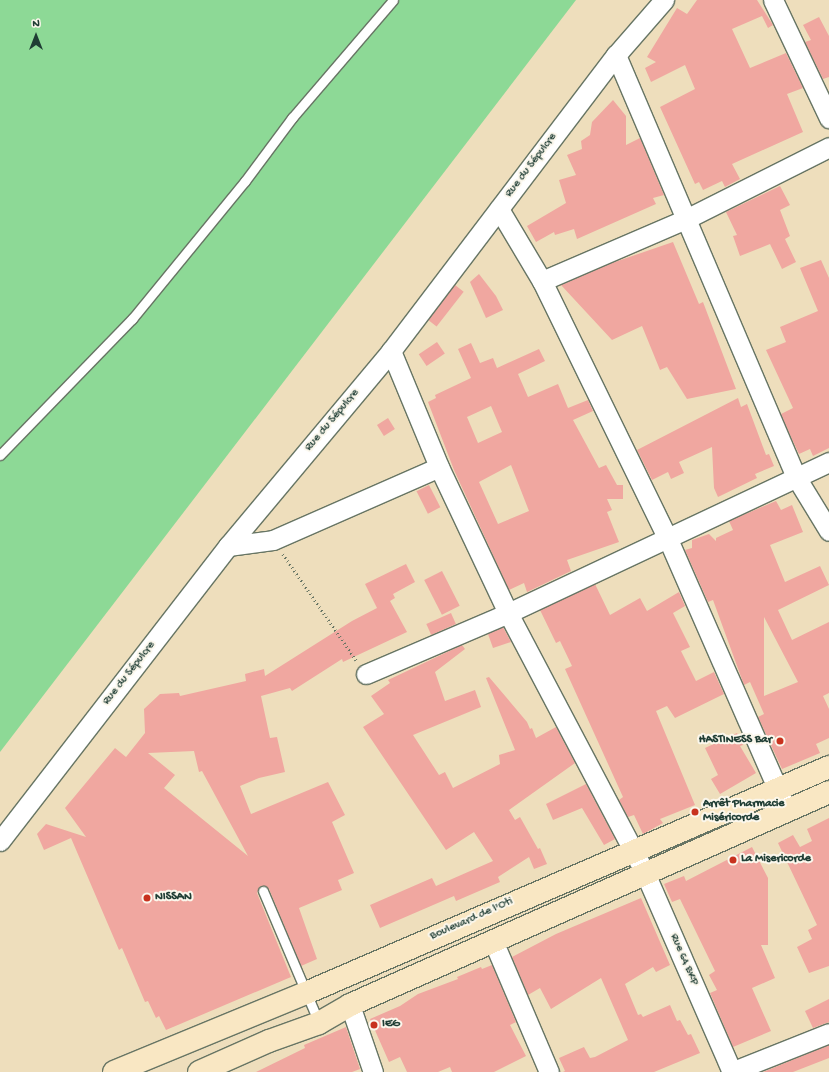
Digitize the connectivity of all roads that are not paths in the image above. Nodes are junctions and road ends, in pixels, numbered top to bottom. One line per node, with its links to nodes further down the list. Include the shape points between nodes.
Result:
1 (393, 0): 11 (lane, via 297,112 245,181 132,319)
2 (664, 0): 4 (street, Rue du Sépulcre)
3 (773, 0): 5 (street)
4 (616, 55): 7 (street, Rue du Sépulcre); 8 (street)
5 (829, 118)
6 (829, 147): 8 (street)
7 (499, 209): 9 (street); 10 (street, Rue du Sépulcre)
8 (686, 219): 9 (street); 14 (street)
9 (542, 281): 16 (street)
10 (392, 351): 13 (street, Rue 64 BKP); 17 (street, Rue du Sépulcre)
11 (0, 455)
12 (829, 462): 14 (street)
13 (439, 467): 17 (street, via 273,540); 18 (street, Rue 64 BKP)
14 (796, 477): 15 (street); 16 (street)
15 (829, 531)
16 (667, 537): 18 (street); 21 (street)
17 (228, 546): 24 (street, Rue du Sépulcre)
18 (508, 613): 19 (street); 25 (street, Rue 64 BKP)
19 (366, 674)
20 (829, 767): 21 (main road, Boulevard de l'Oti)
21 (778, 788): 23 (street); 25 (main road, Boulevard de l'Oti)
22 (829, 792): 23 (main road)
23 (787, 810): 26 (main road)
24 (0, 841)
25 (633, 849): 26 (street, Rue 64 BKP); 29 (main road, Boulevard de l'Oti)
26 (645, 873): 28 (main road); 37 (street, Rue 64 BKP)
27 (263, 891): 29 (lane)
28 (494, 943): 30 (main road); 36 (street)
29 (306, 992): 31 (lane); 33 (main road, Boulevard de l'Oti)
30 (350, 1005): 31 (main road); 35 (street)
31 (319, 1022): 34 (main road)
32 (829, 1033): 37 (street)
33 (114, 1072)
34 (199, 1072)
35 (373, 1072)
36 (549, 1072)
37 (732, 1072)

